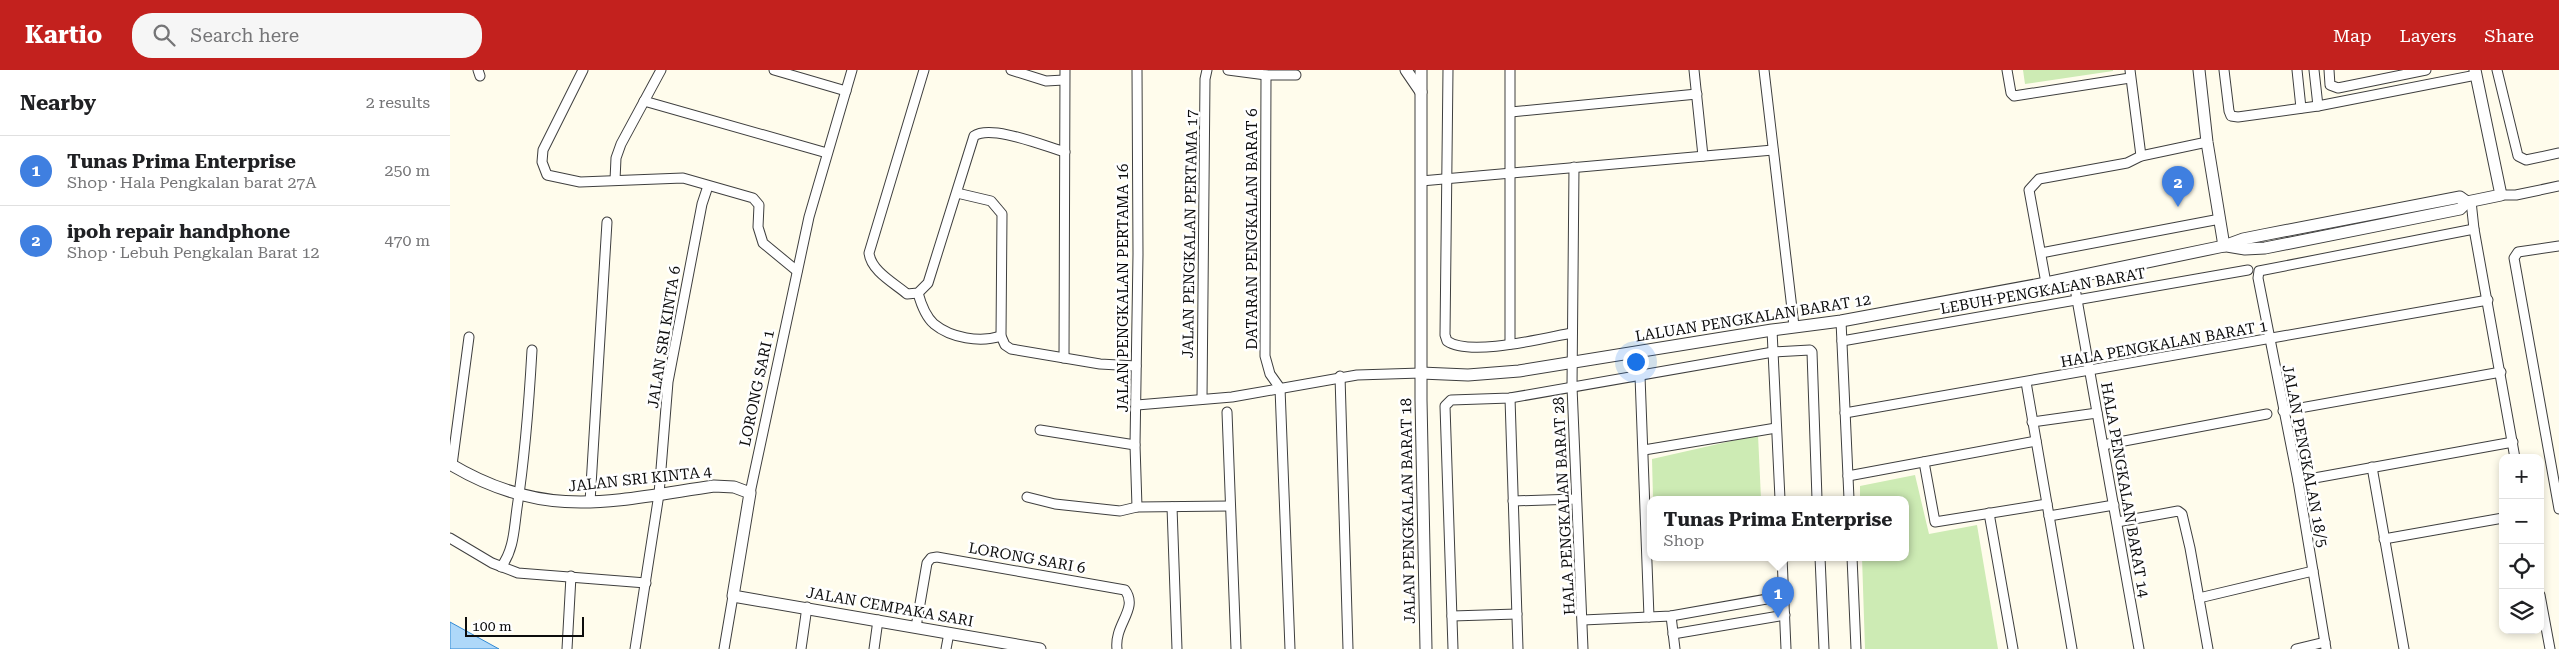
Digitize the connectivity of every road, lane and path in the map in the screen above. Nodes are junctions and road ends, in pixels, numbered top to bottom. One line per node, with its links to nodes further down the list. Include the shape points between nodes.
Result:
1 (583, 70): 47 (street, via 543,150 543,170 554,178 580,182)
2 (661, 70): 33 (street)
3 (774, 70): 30 (street)
4 (852, 70): 30 (street, LORONG SARI 1)
5 (924, 70): 64 (street, via 869,253 874,267 907,294)
6 (1011, 70): 29 (street, via 1046,81)
7 (1065, 70): 29 (street)
8 (1137, 70): 80 (street, JALAN PENGKALAN PERTAMA 16)
9 (1207, 70): 90 (street, JALAN PENGKALAN PERTAMA 17)
10 (1228, 70): 27 (street)
11 (1406, 70): 31 (street)
12 (1421, 70): 31 (street, JALAN PENGKALAN BARAT 18)
13 (1448, 70): 46 (street)
14 (1510, 70): 36 (street)
15 (1694, 70): 32 (street)
16 (1764, 70): 38 (street)
17 (2007, 70): 26 (street, via 2014,96)
18 (2200, 70): 37 (street)
19 (2224, 70): 35 (street, via 2231,116)
20 (2297, 70): 35 (street)
21 (2314, 70): 34 (street)
22 (2328, 70): 23 (street, via 2330,85 2338,88)
23 (2426, 70)
24 (2497, 70): 41 (street, via 2518,156 2526,160)
25 (2476, 73): 34 (street); 52 (street)
26 (2130, 74): 43 (street)
27 (1266, 75): 28 (street); 87 (street, DATARAN PENGKALAN BARAT 6, via 1265,356 1270,374)
28 (1296, 75)
29 (1064, 80): 39 (street)
30 (846, 91): 40 (street, LORONG SARI 1)
31 (1421, 92): 48 (street, JALAN PENGKALAN BARAT 18)
32 (1697, 94): 36 (street); 42 (street)
33 (644, 101): 40 (street); 47 (street, via 621,144 616,158)
34 (2318, 106): 35 (street)
35 (2301, 108)
36 (1510, 112): 45 (street)
37 (2207, 142): 43 (street); 54 (street)
38 (1774, 150): 42 (street); 68 (street)
39 (1065, 152): 51 (street, via 992,132 979,132 968,150); 78 (street)
40 (827, 153): 61 (street, LORONG SARI 1)
41 (2559, 153)
42 (1703, 156): 44 (street)
43 (2141, 156): 59 (street, via 2127,163 2039,178 2034,182 2030,190)
44 (1574, 167): 45 (street); 70 (street, HALA PENGKALAN BARAT 28)
45 (1510, 173): 46 (street); 75 (street)
46 (1447, 178): 48 (street); 75 (street, via 1447,342 1457,346)
47 (615, 180): 49 (street, via 683,178)
48 (1421, 181): 83 (street, JALAN PENGKALAN BARAT 18)
49 (708, 186): 61 (street, via 757,201 760,211 758,227 763,243); 111 (street, JALAN SRI KINTA 6, via 668,382)
50 (2559, 186): 52 (street)
51 (957, 193): 64 (street, via 928,283); 71 (street, via 991,201 1002,214)
52 (2501, 195): 53 (street, LALUAN PENGKALAN BARAT 12)
53 (2469, 201): 56 (street); 57 (street, LALUAN PENGKALAN BARAT 12, via 2460,197 2249,237)
54 (2220, 219): 57 (street); 59 (street)
55 (607, 222): 120 (street)
56 (2474, 229): 66 (street); 73 (street, JALAN PENGKALAN 18/5, via 2261,269 2258,278)
57 (2226, 246): 62 (street, LALUAN PENGKALAN BARAT 12)
58 (2559, 246): 127 (street, via 2518,252 2514,258)
59 (2041, 253): 63 (street)
60 (2248, 270): 65 (street, LEBUH PENGKALAN BARAT)
61 (797, 271): 112 (street, LORONG SARI 1)
62 (2073, 277): 63 (street, LALUAN PENGKALAN BARAT 12); 65 (street, HALA PENGKALAN BARAT 14)
63 (2046, 283): 67 (street, LALUAN PENGKALAN BARAT 12)
64 (918, 293): 71 (street, via 923,309 934,324 975,340)
65 (2077, 300): 74 (street, LEBUH PENGKALAN BARAT); 81 (street, HALA PENGKALAN BARAT 14)
66 (2488, 300): 73 (street, HALA PENGKALAN BARAT 1); 82 (street)
67 (1841, 321): 68 (street, LALUAN PENGKALAN BARAT 12); 74 (street)
68 (1794, 326): 69 (street, LALUAN PENGKALAN BARAT 12)
69 (1772, 330): 77 (street); 79 (street, LALUAN PENGKALAN BARAT 12)
70 (1572, 333): 75 (street); 79 (street, HALA PENGKALAN BARAT 28)
71 (1001, 336): 78 (street, via 1011,349)
72 (469, 337): 107 (street)
73 (2270, 339): 81 (street, HALA PENGKALAN BARAT 1); 92 (street, JALAN PENGKALAN 18/5)
74 (1842, 341): 94 (street)
75 (1510, 344)
76 (532, 350): 113 (street, via 527,436)
77 (1773, 352): 85 (street); 98 (street); 115 (street, via 1806,349 1812,352)
78 (1064, 358): 80 (street)
79 (1572, 362): 83 (street, LALUAN PENGKALAN BARAT 12, via 1519,372); 88 (street, HALA PENGKALAN BARAT 28)
80 (1136, 366): 91 (street, JALAN PENGKALAN PERTAMA 16)
81 (2090, 371): 86 (street, HALA PENGKALAN BARAT 1); 95 (street, HALA PENGKALAN BARAT 14)
82 (2500, 372): 92 (street); 101 (street)
83 (1421, 373): 84 (street, LALUAN PENGKALAN BARAT 12); 171 (street, JALAN PENGKALAN BARAT 18)
84 (1340, 376): 87 (street, LALUAN PENGKALAN BARAT 12); 170 (street)
85 (1640, 376): 88 (street); 104 (street)
86 (2026, 382): 94 (street, HALA PENGKALAN BARAT 1); 97 (street)
87 (1280, 388): 90 (street, LALUAN PENGKALAN BARAT 12); 169 (street, DATARAN PENGKALAN BARAT 6)
88 (1572, 388): 89 (street); 118 (street, HALA PENGKALAN BARAT 28)
89 (1510, 398): 119 (street); 148 (street, via 1451,400 1445,406)
90 (1202, 399): 91 (street, LALUAN PENGKALAN BARAT 12)
91 (1137, 405): 102 (street, JALAN PENGKALAN PERTAMA 16)
92 (2283, 411): 110 (street, JALAN PENGKALAN 18/5)
93 (1226, 412): 123 (street)
94 (1845, 413): 109 (street)
95 (2097, 413): 97 (street); 103 (street, HALA PENGKALAN BARAT 14)
96 (2267, 414): 103 (street)
97 (2032, 422): 100 (street)
98 (1776, 428): 104 (street); 114 (street)
99 (1040, 430): 102 (street)
100 (2036, 442): 106 (street); 121 (street)
101 (2513, 442): 105 (street); 108 (street)
102 (1135, 445): 125 (street, JALAN PENGKALAN PERTAMA 16)
103 (2103, 445): 122 (street, HALA PENGKALAN BARAT 14)
104 (1644, 450): 124 (street)
105 (2515, 454)
106 (1924, 462): 109 (street); 128 (street, via 1935,522)
107 (451, 464): 113 (street, JALAN SRI KINTA 4, via 484,484)
108 (2372, 468): 110 (street); 133 (street)
109 (1848, 476): 116 (street)
110 (2298, 481): 139 (street, JALAN PENGKALAN 18/5)
111 (659, 494): 112 (street, JALAN SRI KINTA 4, via 714,486 734,487); 120 (street, JALAN SRI KINTA 4); 141 (street)
112 (750, 494): 142 (street, LORONG SARI 1)
113 (519, 496): 120 (street, JALAN SRI KINTA 4, via 548,501); 138 (street, via 512,546)
114 (1780, 496)
115 (1817, 496)
116 (1849, 496)
117 (1027, 497): 125 (street, via 1055,504 1120,511)
118 (1576, 499): 119 (street); 153 (street, HALA PENGKALAN BARAT 28)
119 (1513, 501): 146 (street)
120 (590, 502)
121 (2047, 504): 128 (street); 129 (street)
122 (2114, 505): 129 (street); 131 (street, HALA PENGKALAN BARAT 14)
123 (1230, 506): 126 (street); 168 (street)
124 (1647, 506)
125 (1137, 507): 126 (street)
126 (1172, 507): 167 (street)
127 (2559, 510)
128 (1989, 513): 179 (street)
129 (2049, 516): 180 (street)
130 (2499, 519): 133 (street)
131 (2117, 522): 144 (street, via 2178,511 2182,514); 181 (street, HALA PENGKALAN BARAT 14)
132 (450, 538): 138 (street)
133 (2384, 539): 184 (street)
134 (1649, 561): 150 (street)
135 (1782, 561): 143 (street)
136 (1820, 561): 177 (street)
137 (1852, 561): 178 (street)
138 (501, 567): 140 (street, via 518,573)
139 (2313, 571): 144 (street); 157 (street, JALAN PENGKALAN 18/5)
140 (571, 576): 141 (street); 159 (street)
141 (646, 583): 160 (street)
142 (733, 596): 145 (street, JALAN CEMPAKA SARI); 161 (street, LORONG SARI 1)
143 (1784, 596): 147 (street); 149 (street)
144 (2199, 598): 182 (street)
145 (807, 607): 152 (street, JALAN CEMPAKA SARI); 162 (street)
146 (1517, 614): 148 (street); 173 (street)
147 (1785, 615): 156 (street); 176 (street)
148 (1452, 616): 172 (street)
149 (1671, 616): 150 (street); 156 (street)
150 (1649, 617): 153 (street)
151 (2544, 617): 185 (street)
152 (878, 620): 154 (street, JALAN CEMPAKA SARI); 163 (street)
153 (1583, 620): 174 (street, HALA PENGKALAN BARAT 28)
154 (916, 627): 155 (street, JALAN CEMPAKA SARI); 166 (street, LORONG SARI 6, via 928,563 937,557 1125,590 1130,596 1129,607 1116,638)
155 (949, 633): 158 (street, JALAN CEMPAKA SARI); 164 (street)
156 (1673, 634): 175 (street)
157 (2325, 646): 183 (street)
158 (1020, 647): 165 (street, JALAN CEMPAKA SARI)
159 (568, 649)
160 (635, 649)
161 (724, 649)
162 (801, 649)
163 (874, 649)
164 (946, 649)
165 (1040, 649)
166 (1117, 649)
167 (1176, 649)
168 (1236, 649)
169 (1290, 649)
170 (1348, 649)
171 (1426, 649)
172 (1453, 649)
173 (1518, 649)
174 (1583, 649)
175 (1675, 649)
176 (1786, 649)
177 (1824, 649)
178 (1856, 649)
179 (2012, 649)
180 (2072, 649)
181 (2139, 649)
182 (2208, 649)
183 (2296, 649)
184 (2404, 649)
185 (2550, 649)

